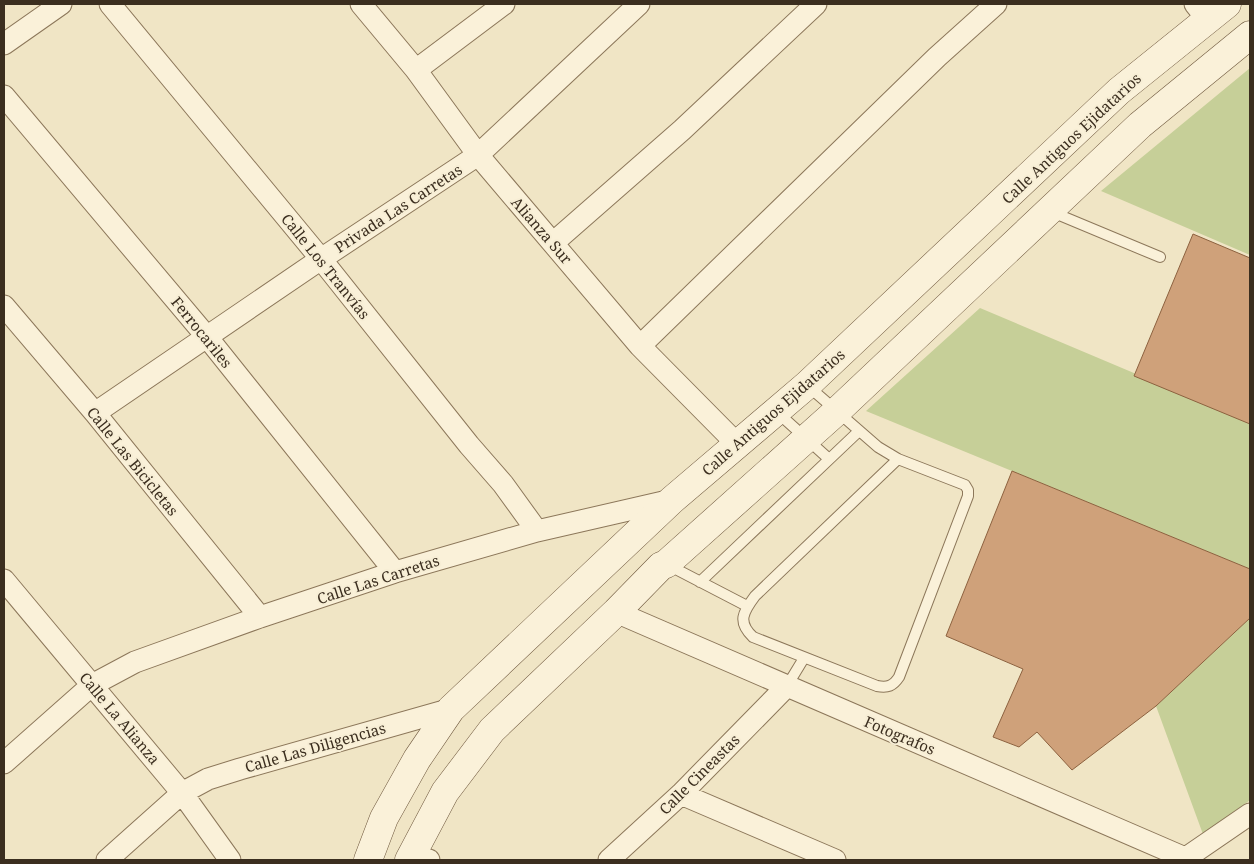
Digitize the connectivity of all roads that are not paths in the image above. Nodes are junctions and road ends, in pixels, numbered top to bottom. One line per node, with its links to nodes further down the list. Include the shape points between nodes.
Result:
1 (62, 4): 10 (street)
2 (110, 4): 17 (street, Calle Los Tranvías)
3 (361, 4): 11 (street, Alianza Sur)
4 (504, 4): 11 (street)
5 (639, 4): 13 (street, Privada Las Carretas)
6 (816, 4): 15 (street, via 682,130)
7 (996, 4): 20 (street, via 937,57)
8 (1210, 9): 21 (street, Calle Antiguos Ejidatarios)
9 (1250, 35): 14 (street, via 1140,125)
10 (4, 44)
11 (416, 70): 13 (street, Alianza Sur)
12 (4, 96): 19 (street, Ferrocariles)
13 (478, 155): 15 (street, Alianza Sur); 17 (street, Privada Las Carretas)
14 (1048, 211): 16 (lane); 23 (street)
15 (553, 243): 20 (street, Alianza Sur)
16 (1160, 257)
17 (321, 259): 19 (street, Privada Las Carretas); 31 (street, Calle Los Tranvías, via 503,484)
18 (4, 306): 24 (street, Calle Las Bicicletas)
19 (207, 337): 24 (street, Privada Las Carretas); 33 (street, Ferrocariles)
20 (640, 346): 27 (street, Alianza Sur)
21 (806, 385): 22 (street, Calle Antiguos Ejidatarios); 23 (lane)
22 (776, 411): 26 (lane); 27 (street, Calle Antiguos Ejidatarios)
23 (836, 412): 25 (lane); 26 (street)
24 (95, 413): 38 (street, Calle Las Bicicletas)
25 (859, 431): 28 (lane); 29 (lane)
26 (806, 439): 28 (lane); 32 (street)
27 (737, 444): 30 (street, Calle Antiguos Ejidatarios)
28 (829, 459): 35 (lane)
29 (898, 459): 36 (lane); 39 (lane, via 959,481 968,490 899,677 886,688)
30 (672, 500): 31 (street, Calle Las Carretas); 42 (street, Calle Antiguos Ejidatarios)
31 (537, 531): 33 (street, Calle Las Carretas)
32 (666, 564): 35 (lane); 37 (street)
33 (395, 572): 38 (street, Calle Las Carretas)
34 (4, 580): 40 (street, Calle La Alianza)
35 (700, 582): 36 (lane)
36 (747, 606): 39 (lane, via 742,619 753,638)
37 (616, 612): 41 (street, Fotografos); 47 (street, via 492,730 445,792)
38 (260, 617): 40 (street, Calle Las Carretas, via 135,662)
39 (804, 658): 41 (lane)
40 (92, 685): 43 (street, Calle Las Carretas); 44 (street, Calle La Alianza)
41 (787, 686): 45 (street, Calle Cineastas); 48 (street, Fotografos)
42 (451, 709): 44 (street, Calle Las Diligencias, via 240,769 208,779); 51 (street, Calle Antiguos Ejidatarios, via 417,759 384,818)
43 (4, 763)
44 (182, 793): 49 (street, Calle Las Diligencias); 50 (street, Calle La Alianza)
45 (681, 794): 52 (street, Calle Cineastas); 53 (street)
46 (1250, 814): 48 (street)
47 (417, 858)
48 (1184, 859)
49 (107, 860)
50 (230, 860)
51 (368, 860)
52 (609, 860)
53 (835, 860)

